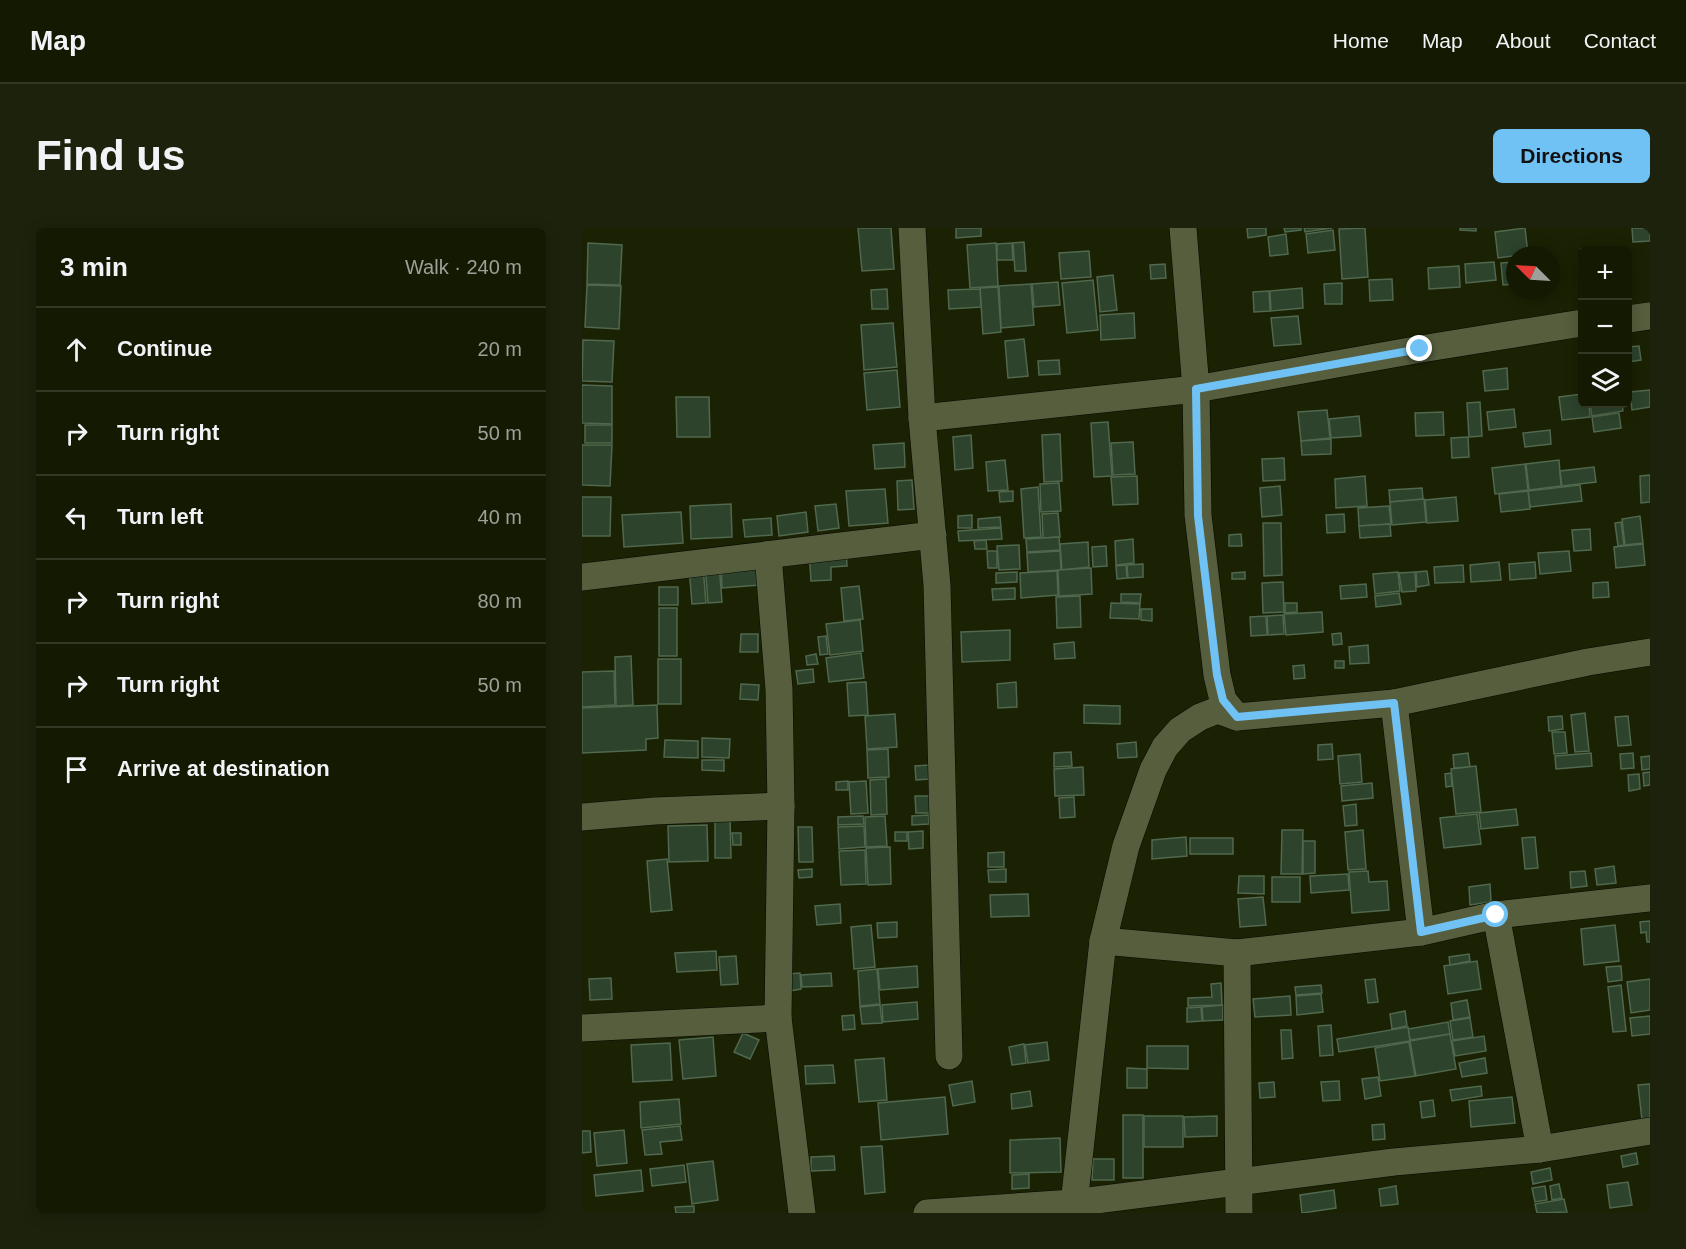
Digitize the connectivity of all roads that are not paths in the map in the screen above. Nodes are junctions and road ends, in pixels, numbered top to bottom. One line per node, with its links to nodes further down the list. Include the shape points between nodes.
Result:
1 (912, 228): 7 (street)
2 (1183, 228): 6 (street)
3 (1650, 316): 4 (street)
4 (1632, 318)
5 (1578, 324): 6 (street)
6 (1196, 389): 7 (street); 13 (street, via 1198,516 1217,675 1223,700)
7 (922, 418): 8 (street)
8 (933, 535): 9 (street); 23 (street)
9 (768, 555): 10 (street); 14 (street, via 779,689)
10 (582, 577)
11 (1650, 652): 12 (street)
12 (1394, 703): 13 (street); 18 (street)
13 (1237, 717): 19 (street, via 1218,710 1200,717 1180,730 1165,747 1126,846)
14 (781, 806): 15 (street); 21 (street)
15 (582, 817)
16 (1650, 898): 17 (street)
17 (1496, 915): 18 (street); 25 (street)
18 (1421, 932): 20 (street)
19 (1103, 941): 20 (street); 27 (street)
20 (1237, 953): 26 (street)
21 (778, 1018): 22 (street); 28 (street)
22 (582, 1028)
23 (949, 1056)
24 (1650, 1131): 25 (street)
25 (1540, 1149): 26 (street)
26 (1238, 1181): 27 (street); 30 (street)
27 (1073, 1208): 29 (street)
28 (802, 1213)
29 (927, 1213)
30 (1239, 1213)

